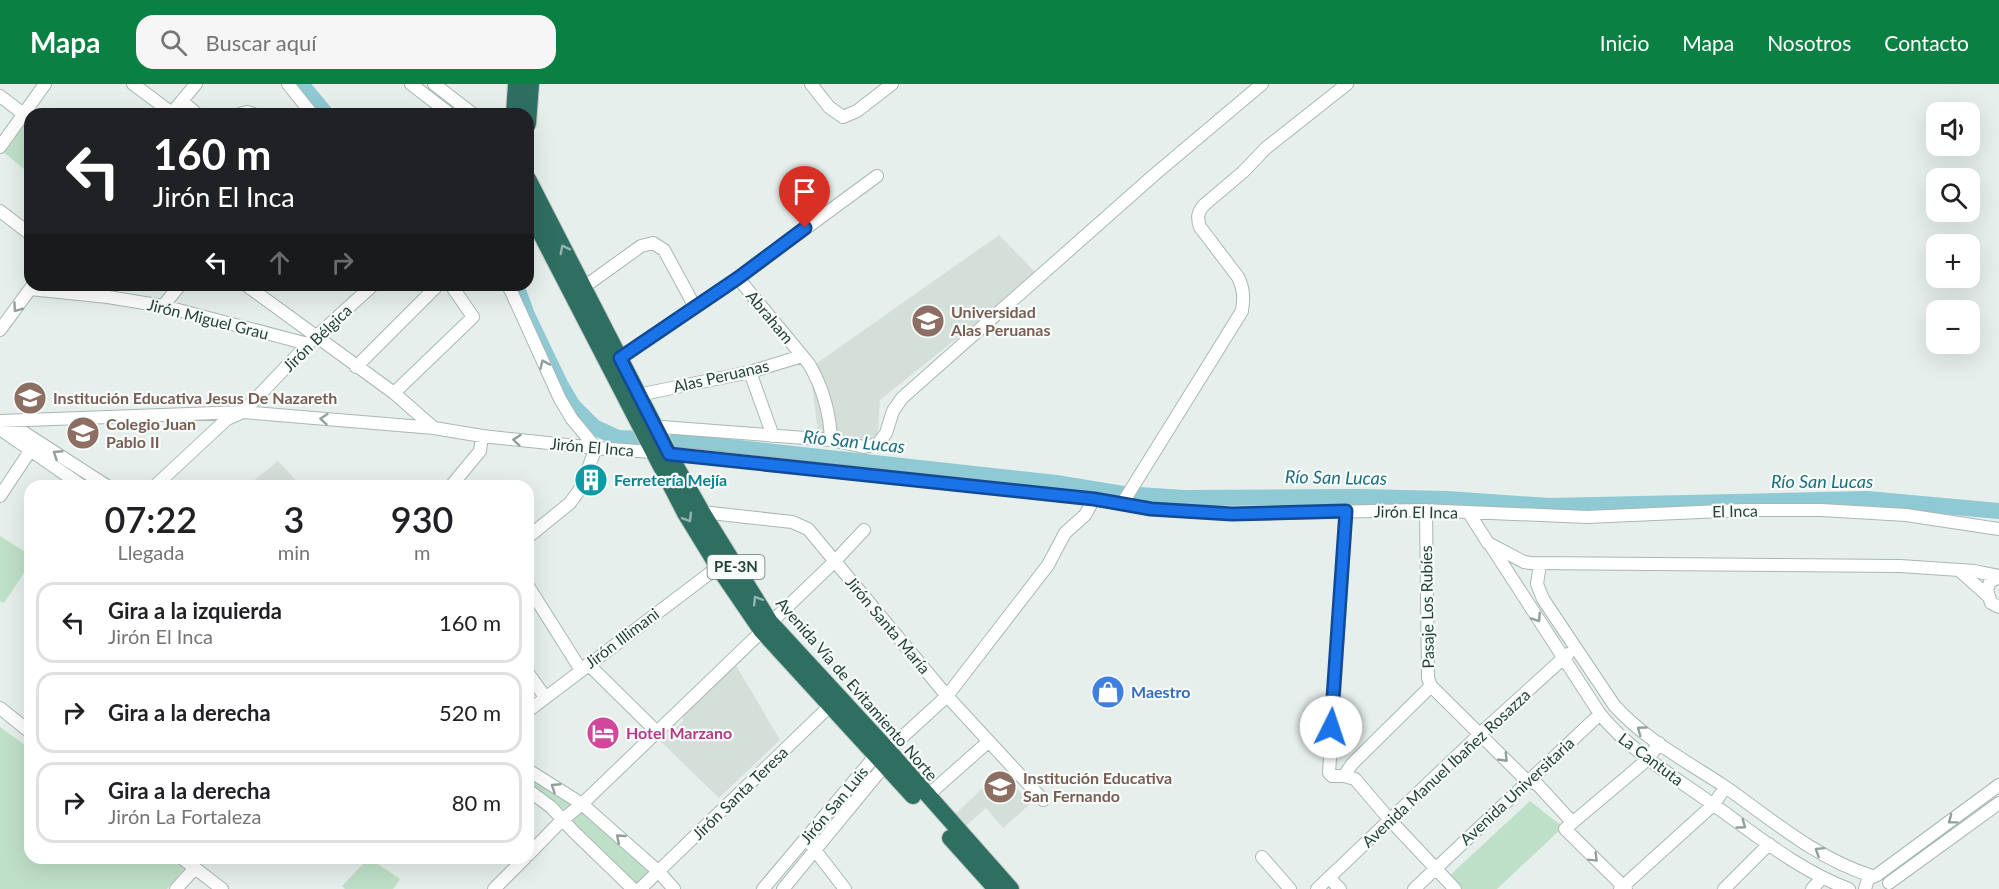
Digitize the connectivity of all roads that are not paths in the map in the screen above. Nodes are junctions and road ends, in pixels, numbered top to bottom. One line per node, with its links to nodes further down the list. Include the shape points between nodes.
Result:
1 (45, 84): 15 (street)
2 (133, 84): 16 (street)
3 (196, 84): 14 (street)
4 (288, 84): 19 (street)
5 (411, 84): 20 (street)
6 (434, 84): 21 (street)
7 (516, 84): 22 (highway)
8 (531, 84): 23 (highway)
9 (812, 84): 10 (street, via 843,117)
10 (892, 84)
11 (1262, 84): 60 (street, via 902,398 883,440 864,447)
12 (1347, 84): 70 (street, via 1266,148 1198,212 1200,227 1239,277 1244,294 1242,311)
13 (0, 96): 24 (street)
14 (182, 101): 17 (street); 18 (street)
15 (31, 108)
16 (163, 108)
17 (176, 108)
18 (190, 108)
19 (307, 108)
20 (442, 108)
21 (465, 108)
22 (514, 108)
23 (529, 108)
24 (24, 114)
25 (24, 118): 26 (street)
26 (0, 147)
27 (877, 176): 32 (street)
28 (534, 191): 33 (highway, Avenida Vía de Evitamiento Norte / PE-3N, one-way to 28)
29 (0, 211): 31 (street)
30 (534, 220): 49 (highway, Avenida Vía de Evitamiento Norte / PE-3N)
31 (24, 229)
32 (738, 278): 45 (street); 48 (street, Abraham)
33 (584, 287): 45 (street, via 641,246 653,243 664,250); 49 (highway, Avenida Vía de Evitamiento Norte / PE-3N)
34 (29, 291): 46 (street, one-way to 46)
35 (62, 291): 43 (street, Jirón Miguel Grau)
36 (101, 291): 43 (street)
37 (175, 291): 44 (street)
38 (253, 291): 47 (street)
39 (366, 291): 47 (street, Jirón Bélgica)
40 (432, 291): 50 (street)
41 (455, 291): 52 (street, via 473,317)
42 (511, 291): 61 (street, one-way to 42, via 560,399)
43 (108, 297): 44 (street, Jirón Miguel Grau)
44 (163, 306): 47 (street, Jirón Miguel Grau)
45 (696, 308): 49 (street)
46 (0, 330)
47 (312, 341): 50 (street); 54 (street, Jirón Bélgica)
48 (802, 356): 51 (street, Alas Peruanas); 60 (street, Abraham, via 816,375 823,394)
49 (614, 361): 53 (highway, Avenida Vía de Evitamiento Norte / PE-3N); 57 (highway, Avenida Vía de Evitamiento Norte / PE-3N)
50 (356, 367): 52 (street)
51 (750, 372): 53 (street, Alas Peruanas); 59 (street)
52 (394, 393): 56 (street)
53 (638, 395): 57 (highway, Avenida Vía de Evitamiento Norte / PE-3N)
54 (243, 412): 55 (street, Jirón El Inca); 56 (street, Jirón El Inca, one-way to 54); 66 (street, Jirón Bélgica, via 226,419)
55 (2, 422): 63 (street); 65 (street, one-way to 55)
56 (435, 428): 58 (street, Jirón El Inca)
57 (648, 429): 59 (street); 62 (highway, Avenida Vía de Evitamiento Norte / PE-3N)
58 (482, 436): 61 (street, Jirón El Inca, one-way to 58); 67 (street, via 480,451)
59 (772, 436): 60 (street)
60 (831, 440)
61 (596, 448): 62 (street, Jirón El Inca); 77 (street, via 580,489 570,503)
62 (659, 450): 69 (street, Jirón El Inca); 73 (highway, Avenida Vía de Evitamiento Norte / PE-3N); 82 (highway, Avenida Vía de Evitamiento Norte / PE-3N, one-way to 82, via 685,513)
63 (30, 451): 64 (street); 68 (street)
64 (73, 480)
65 (96, 480)
66 (161, 480)
67 (457, 480)
68 (0, 496)
69 (1094, 499): 70 (street, Jirón El Inca); 95 (street)
70 (1123, 503): 72 (street, Jirón El Inca, via 1151,509 1232,514)
71 (1426, 510): 72 (street, Jirón El Inca); 74 (street, Jirón El Inca); 94 (street, Pasaje Los Rubíes)
72 (1346, 511): 109 (street, via 1328,765 1332,776)
73 (702, 513): 79 (street, Jirón Santa María, via 802,525); 89 (highway, Avenida Vía de Evitamiento Norte / PE-3N, one-way to 73)
74 (1469, 513): 75 (street, El Inca, via 1587,517 1821,510 1905,515); 78 (street, La Cantuta)
75 (1999, 529)
76 (864, 530): 79 (street)
77 (534, 532)
78 (1488, 543): 80 (street); 85 (street, La Cantuta)
79 (835, 561): 89 (street); 95 (street, Jirón Santa María)
80 (1524, 562): 81 (street); 85 (street)
81 (1540, 564): 83 (street, via 1899,566); 90 (street, La Cantuta, via 1539,591)
82 (718, 567): 89 (highway, PE-3N); 92 (street, Jirón Illimani)
83 (1960, 571): 84 (street); 87 (street)
84 (1999, 576): 87 (street, via 1990,582)
85 (1511, 577): 91 (street, La Cantuta, one-way to 91)
86 (534, 595): 92 (street)
87 (1987, 595): 88 (street)
88 (1999, 609)
89 (765, 626): 97 (highway, PE-3N); 102 (street)
90 (1575, 648): 91 (street, Avenida Manuel Ibañez Rosazza); 105 (street, La Cantuta, one-way to 90, via 1619,711)
91 (1563, 659): 100 (street, La Cantuta); 103 (street, Avenida Manuel Ibañez Rosazza)
92 (584, 667): 96 (street, Jirón Illimani); 102 (street)
93 (534, 681): 96 (street)
94 (1431, 686): 103 (street, Pasaje Los Rubíes); 109 (street)
95 (947, 696): 104 (street, Jirón Santa María); 106 (street)
96 (546, 697): 98 (street, Jirón Illimani)
97 (835, 701): 106 (highway, PE-3N); 132 (street, Jirón Santa Teresa)
98 (534, 706)
99 (0, 708): 101 (street)
100 (1600, 714): 107 (street, La Cantuta, via 1620,737); 110 (street, Avenida Universitaria)
101 (24, 727)
102 (657, 732): 117 (street)
103 (1481, 734): 110 (street, Pasaje Los Rubíes, one-way to 110); 120 (street, Avenida Manuel Ibañez Rosazza)
104 (988, 742): 114 (street); 115 (street, Jirón Santa María)
105 (1659, 743): 107 (street); 112 (street, La Cantuta)
106 (883, 757): 114 (highway, Avenida Vía de Evitamiento Norte / PE-3N); 122 (street, Jirón San Luis); 125 (street, Jirón San Luis); 127 (highway, PE-3N)
107 (1648, 759): 118 (street, La Cantuta); 121 (street)
108 (534, 774): 117 (street, one-way to 108)
109 (1344, 776): 120 (street, via 1355,779)
110 (1528, 780): 121 (street, Pasaje Los Rubíes, via 1538,785); 131 (street, Avenida Universitaria)
111 (1999, 785): 133 (street, one-way to 133)
112 (1725, 788): 118 (street); 133 (street, La Cantuta, one-way to 112, via 1831,859)
113 (534, 794): 119 (street)
114 (927, 796): 127 (highway, Avenida Vía de Evitamiento Norte / PE-3N)
115 (1043, 800)
116 (1999, 802): 137 (street)
117 (582, 804): 119 (street); 132 (street, one-way to 117)
118 (1713, 805): 123 (street, La Cantuta, one-way to 123); 139 (street)
119 (562, 820): 124 (street); 143 (street)
120 (1390, 820): 131 (street); 135 (street, Avenida Manuel Ibañez Rosazza)
121 (1569, 826): 139 (street, Pasaje Los Rubíes, one-way to 139)
122 (806, 839): 125 (street); 134 (street, Jirón San Luis)
123 (1769, 844): 136 (street, La Cantuta); 155 (street)
124 (534, 849)
125 (814, 850): 138 (street, Jirón San Luis); 147 (street)
126 (1262, 857): 150 (street)
127 (981, 863): 148 (highway, PE-3N); 149 (highway, Avenida Vía de Evitamiento Norte / PE-3N)
128 (190, 864): 130 (street)
129 (519, 864): 142 (street)
130 (195, 868): 140 (street); 141 (street)
131 (1434, 869): 153 (street, Avenida Universitaria); 154 (street)
132 (659, 872): 144 (street, Jirón Santa Teresa); 145 (street)
133 (1874, 875): 137 (street, La Cantuta, via 1883,876); 158 (street)
134 (773, 878): 138 (street); 146 (street, Jirón San Luis)
135 (1329, 878): 151 (street, Avenida Manuel Ibañez Rosazza); 152 (street)
136 (1822, 878): 156 (street); 157 (street, La Cantuta)
137 (1892, 886)
138 (785, 888)
139 (1623, 888)
140 (176, 889)
141 (222, 889)
142 (494, 889)
143 (633, 889)
144 (640, 889)
145 (674, 889)
146 (763, 889)
147 (845, 889)
148 (996, 889)
149 (1011, 889)
150 (1290, 889)
151 (1317, 889)
152 (1340, 889)
153 (1414, 889)
154 (1455, 889)
155 (1724, 889)
156 (1812, 889)
157 (1848, 889)
158 (1865, 889)

